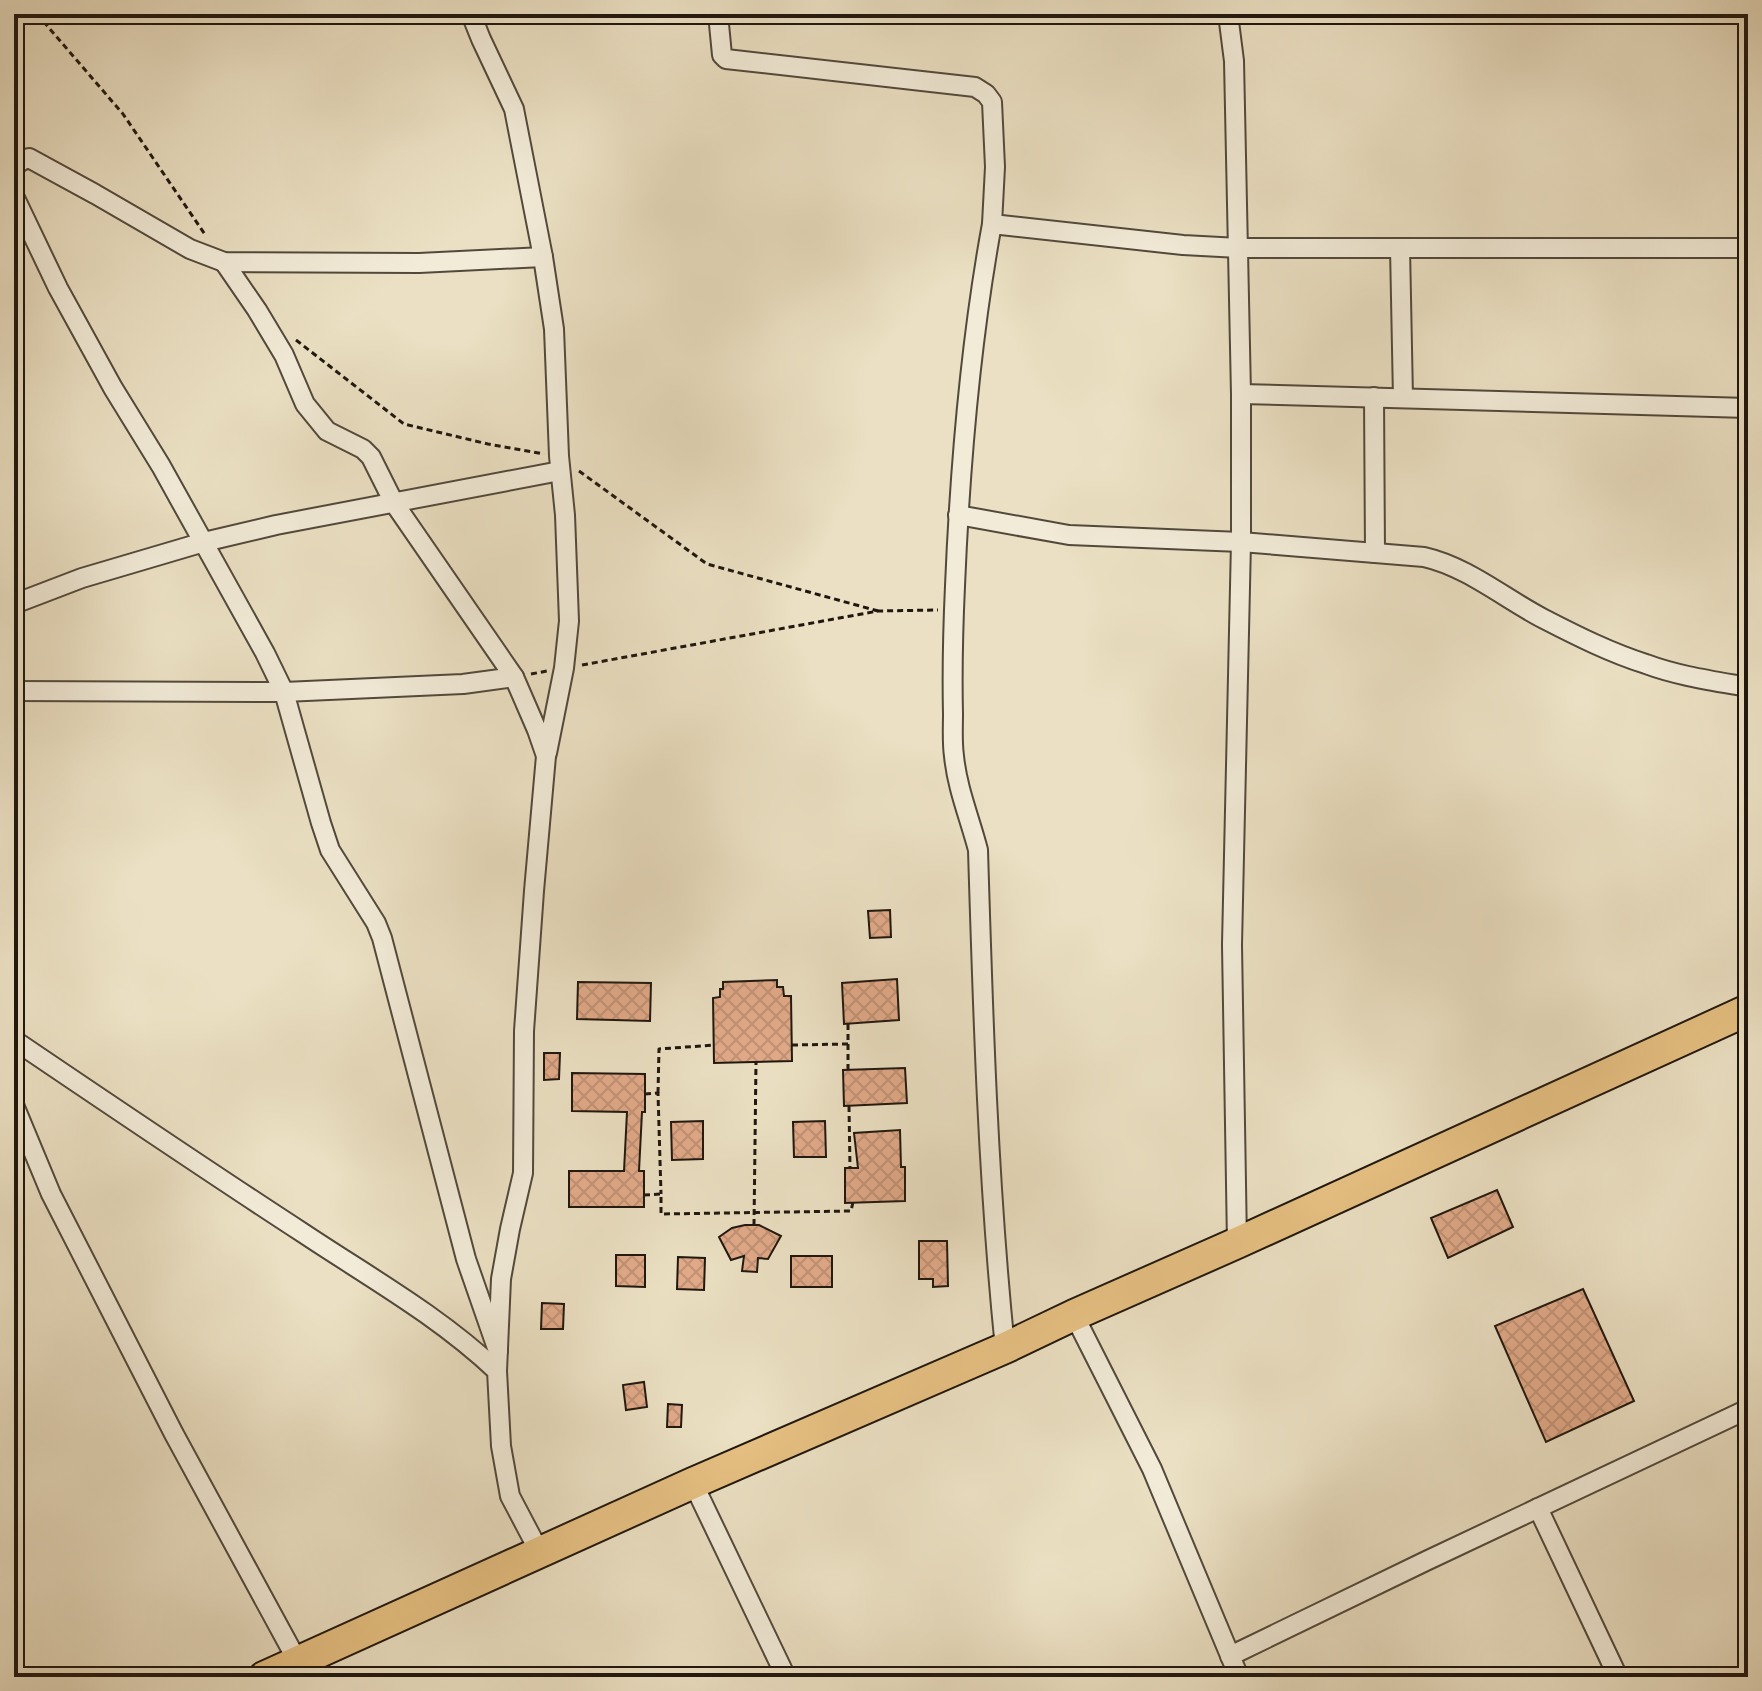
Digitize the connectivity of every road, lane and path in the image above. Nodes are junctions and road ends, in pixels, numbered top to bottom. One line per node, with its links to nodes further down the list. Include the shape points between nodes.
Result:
1 (37, 14): 12 (path, via 123,114)
2 (471, 14): 11 (street, via 514,109)
3 (718, 14): 7 (street, via 726,59 975,87 986,94 992,102 995,167)
4 (1228, 14): 8 (street)
5 (14, 166): 12 (street, via 29,158 190,249)
6 (14, 196): 20 (street, via 58,288)
7 (992, 224): 8 (street); 19 (street, via 965,413)
8 (1239, 248): 9 (street); 13 (street)
9 (1400, 248): 10 (street); 15 (street)
10 (1748, 248)
11 (543, 257): 12 (street, via 419,263); 17 (street, via 554,329)
12 (224, 262): 18 (street, via 284,355 305,404 327,431 371,457)
13 (1241, 394): 14 (street); 21 (street)
14 (1374, 397): 15 (street); 22 (street)
15 (1403, 398): 16 (street)
16 (1748, 408)
17 (560, 471): 18 (street); 25 (street, via 569,621)
18 (394, 503): 20 (street); 26 (street)
19 (958, 515): 21 (street, via 1069,535); 24 (street)
20 (204, 542): 23 (street); 29 (street)
21 (1241, 542): 22 (street); 49 (street, via 1232,945)
22 (1375, 553): 27 (street, via 1433,559 1564,629 1645,664)
23 (14, 604)
24 (954, 609): 25 (path, via 878,611); 51 (street, via 954,755 978,850 985,1079)
25 (564, 668): 26 (path); 30 (street)
26 (514, 677): 29 (street); 30 (street)
27 (1748, 687)
28 (14, 691): 29 (street)
29 (284, 692): 52 (street, via 330,850 382,938 466,1259)
30 (546, 756): 52 (street, via 524,1031 523,1173 501,1279)
31 (1748, 1010): 49 (highway)
32 (848, 1024): 34 (path)
33 (14, 1040): 53 (street, via 410,1302)
34 (848, 1044): 36 (path); 38 (path)
35 (714, 1045): 39 (path, via 659,1049)
36 (792, 1045)
37 (756, 1062): 47 (path)
38 (848, 1070)
39 (658, 1093): 40 (path); 44 (path)
40 (645, 1094)
41 (14, 1105): 59 (street, via 58,1209)
42 (849, 1106): 43 (path)
43 (850, 1168)
44 (661, 1194): 45 (path); 47 (path, via 661,1214)
45 (644, 1195)
46 (853, 1202): 47 (path, via 851,1211)
47 (754, 1212): 48 (path)
48 (754, 1225)
49 (1237, 1243): 50 (highway)
50 (1074, 1315): 51 (highway); 58 (street, via 1152,1469)
51 (1005, 1348): 55 (highway)
52 (498, 1351): 53 (street)
53 (497, 1371): 57 (street, via 510,1496)
54 (1748, 1409): 56 (street)
55 (693, 1483): 57 (highway); 61 (street)
56 (1538, 1508): 58 (street); 63 (street)
57 (540, 1553): 59 (highway)
58 (1230, 1656): 62 (street)
59 (301, 1669): 60 (highway)
60 (264, 1677)
61 (786, 1677)
62 (1239, 1677)
63 (1618, 1677)

